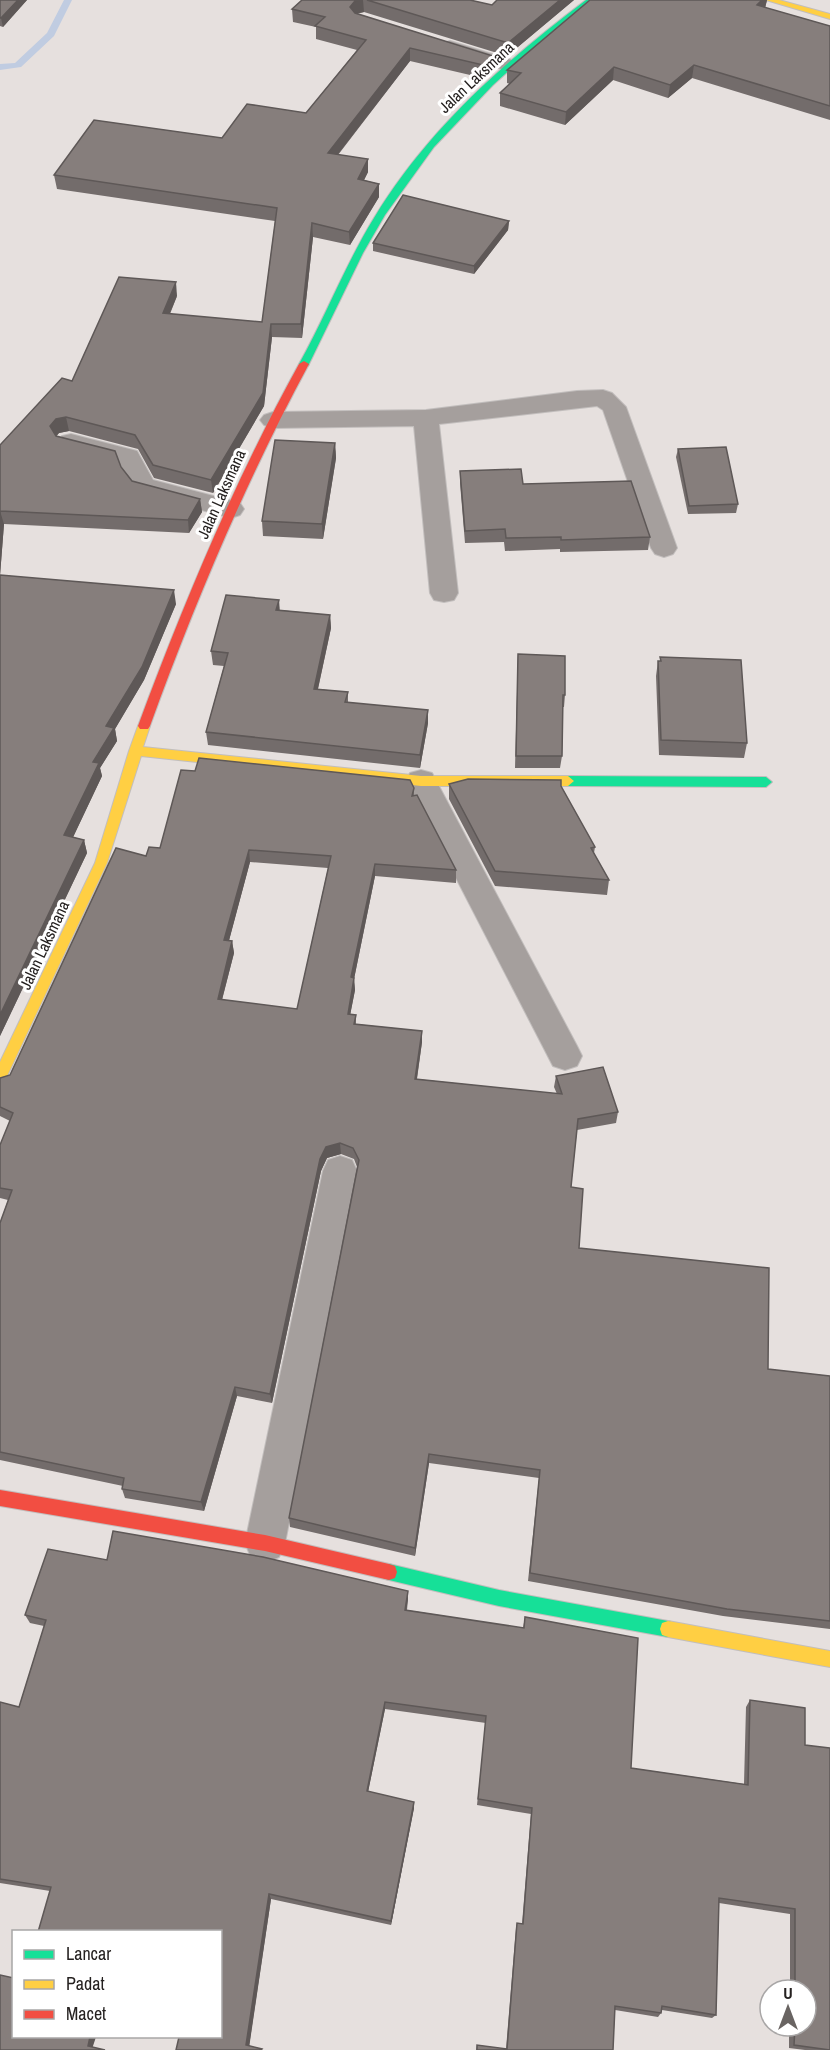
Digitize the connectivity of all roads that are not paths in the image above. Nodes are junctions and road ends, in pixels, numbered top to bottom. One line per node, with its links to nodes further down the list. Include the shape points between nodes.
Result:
1 (591, 0): 5 (street, Jalan Laksmana)
2 (770, 0): 3 (street)
3 (830, 17)
4 (430, 41): 5 (street)
5 (511, 66): 7 (street, Jalan Laksmana, via 464,107 406,176 359,252)
6 (426, 418): 7 (street); 10 (street, via 595,397 609,400); 11 (street)
7 (273, 420): 9 (street, Jalan Laksmana)
8 (68, 441): 9 (street, via 128,457 135,479 144,486)
9 (231, 509): 12 (street, Jalan Laksmana)
10 (664, 548)
11 (444, 593)
12 (135, 751): 13 (street); 16 (street, Jalan Laksmana, via 101,863)
13 (421, 782): 14 (street); 15 (street)
14 (766, 782)
15 (565, 1056)
16 (0, 1076)
17 (340, 1171): 19 (street)
18 (0, 1498): 19 (street)
19 (265, 1543): 20 (street, via 499,1598)
20 (830, 1659)

